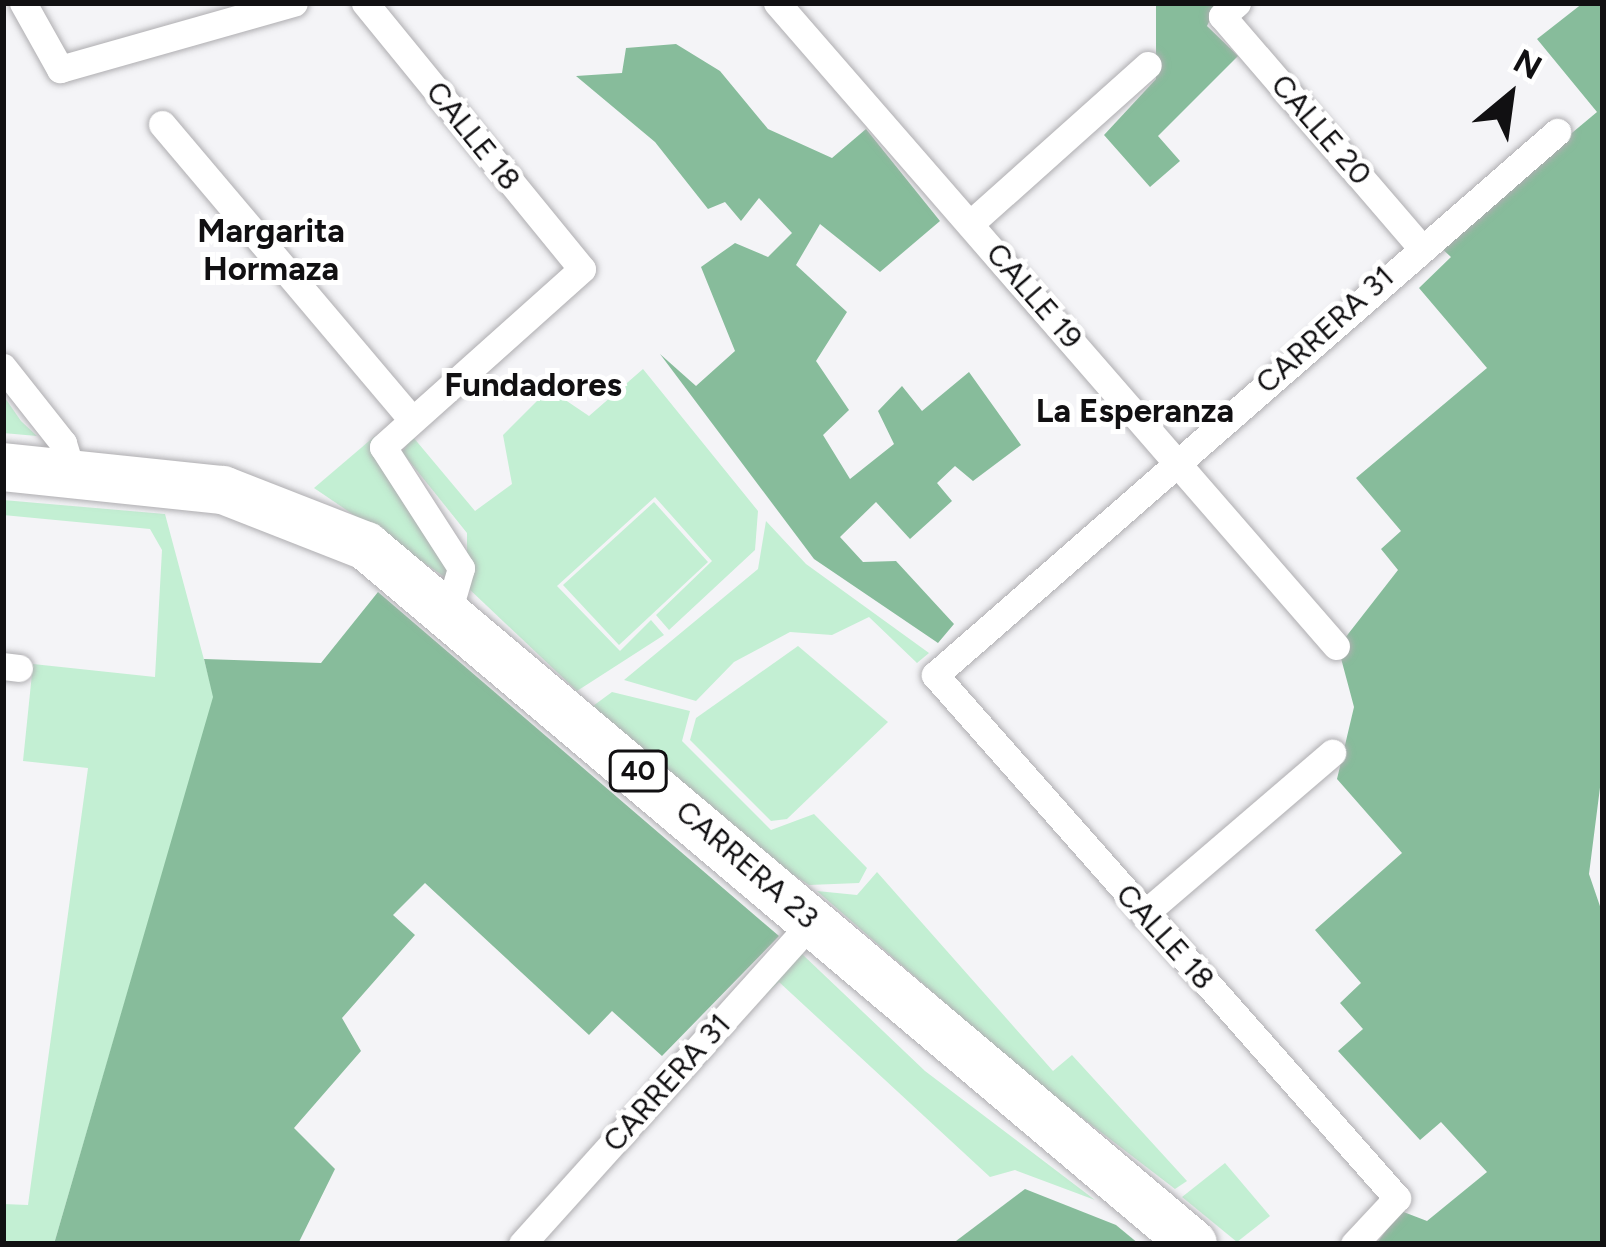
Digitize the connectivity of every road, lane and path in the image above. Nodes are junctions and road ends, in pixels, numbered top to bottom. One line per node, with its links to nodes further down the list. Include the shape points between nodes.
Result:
1 (23, 3): 6 (street, via 60,69)
2 (294, 3): 6 (street)
3 (365, 3): 13 (street, CALLE 18, via 582,269)
4 (777, 3): 10 (street, CALLE 19)
5 (1230, 9): 11 (street, CALLE 20)
6 (235, 10)
7 (1148, 65): 10 (street)
8 (162, 124): 13 (street)
9 (1557, 131): 11 (street, CARRERA 31)
10 (971, 223): 14 (street, CALLE 19)
11 (1420, 245): 14 (street, CARRERA 31)
12 (3, 367): 16 (street, via 63,442)
13 (409, 416): 17 (street, via 383,446 455,553)
14 (1177, 462): 18 (street, CALLE 19); 19 (street, CARRERA 31)
15 (3, 467): 16 (highway, CARRERA 23 / 40)
16 (72, 473): 17 (highway, CARRERA 23 / 40, via 289,508 366,546)
17 (449, 609): 22 (highway, CARRERA 23 / 40)
18 (1336, 646)
19 (935, 675): 21 (street, CALLE 18)
20 (1332, 753): 21 (street)
21 (1144, 914): 25 (street, CALLE 18, via 1397,1198)
22 (812, 922): 23 (street, CARRERA 31); 24 (highway, CARRERA 23 / 40)
23 (522, 1244)
24 (1193, 1244)
25 (1354, 1244)

